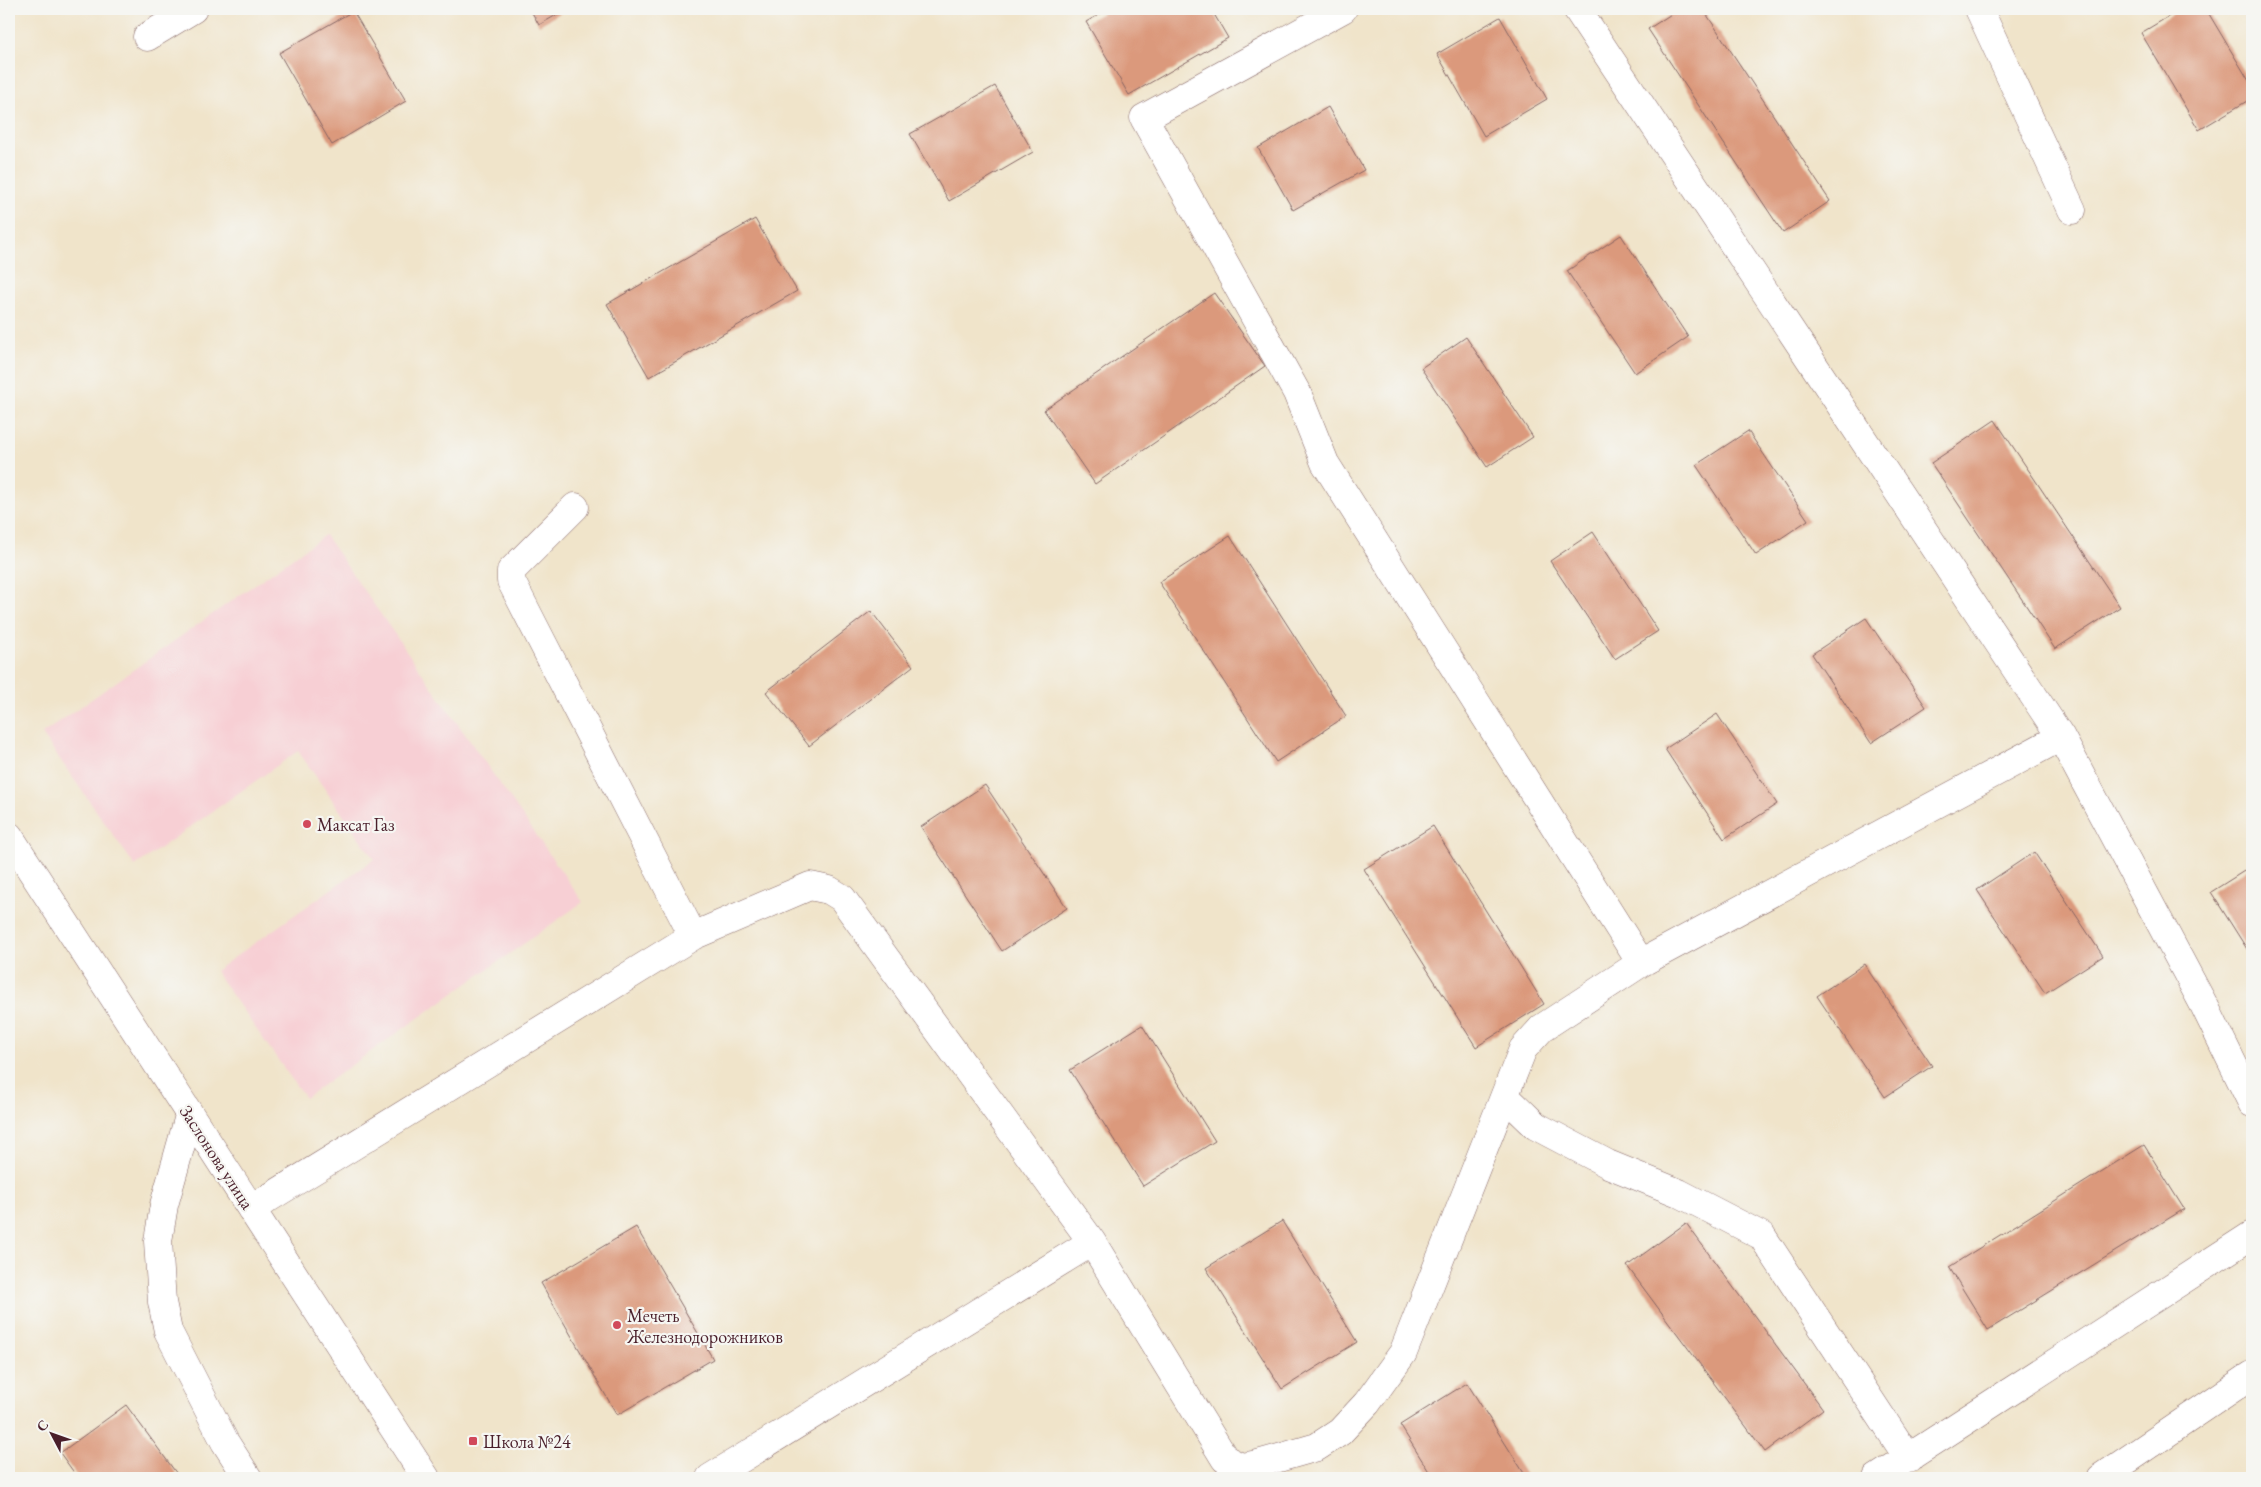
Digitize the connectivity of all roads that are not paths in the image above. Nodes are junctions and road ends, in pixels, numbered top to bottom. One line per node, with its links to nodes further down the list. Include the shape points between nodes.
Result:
1 (193, 9): 5 (street)
2 (1343, 9): 11 (street, via 1144,118 1298,393 1325,463)
3 (1577, 9): 8 (street)
4 (1979, 9): 6 (street)
5 (147, 37)
6 (2072, 210)
7 (575, 507): 10 (street, via 511,571 510,581)
8 (2061, 737): 11 (street); 13 (street, via 2205,1007)
9 (9, 836): 14 (street, Заслонова улица)
10 (693, 936): 15 (street); 17 (street, via 810,886 829,890 842,898)
11 (1641, 963): 12 (street, via 1542,1028 1523,1049)
12 (1505, 1096): 19 (street, via 1536,1126 1608,1164 1678,1193 1762,1236); 20 (street, via 1403,1353 1367,1403 1340,1432 1317,1447 1258,1464)
13 (2252, 1103)
14 (189, 1116): 15 (street, Заслонова улица); 21 (street, via 164,1205 158,1242 162,1302 168,1331 225,1442)
15 (251, 1209): 22 (street, Заслонова улица)
16 (2252, 1235): 19 (street)
17 (1092, 1242): 20 (street, via 1225,1459); 23 (street)
18 (2252, 1375): 25 (street)
19 (1909, 1459): 24 (street)
20 (1245, 1472)
21 (248, 1478)
22 (426, 1478)
23 (710, 1478)
24 (1877, 1478)
25 (2101, 1478)

